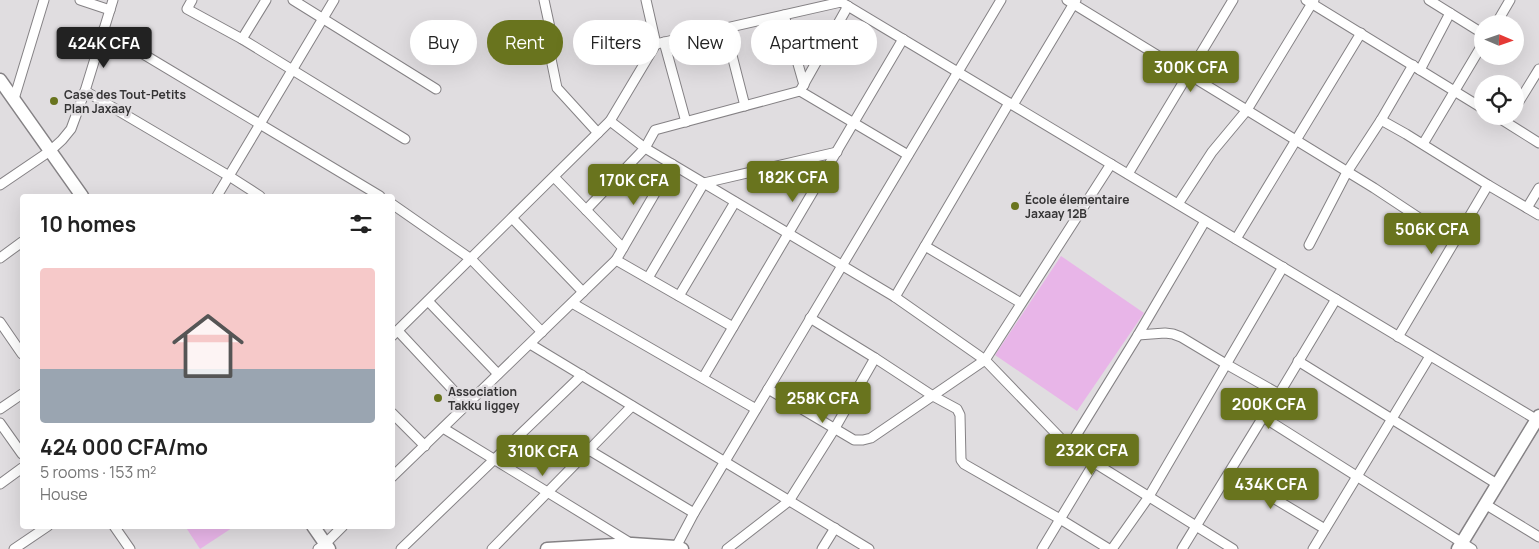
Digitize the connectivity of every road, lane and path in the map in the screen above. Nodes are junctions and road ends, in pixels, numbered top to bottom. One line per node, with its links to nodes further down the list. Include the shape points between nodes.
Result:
1 (44, 0): 43 (street)
2 (80, 0): 17 (street)
3 (113, 0): 17 (street)
4 (192, 0): 26 (street, via 187,9)
5 (266, 0): 26 (street)
6 (293, 0): 21 (street)
7 (334, 0): 21 (street)
8 (544, 0): 54 (street, via 552,37 550,54 557,88)
9 (646, 0): 29 (street)
10 (1001, 0): 35 (street)
11 (1233, 0): 36 (street)
12 (1429, 0): 18 (street)
13 (1510, 0): 20 (street)
14 (1072, 1): 36 (street); 45 (street)
15 (1311, 1): 25 (street); 47 (street)
16 (843, 3): 19 (street); 27 (street); 38 (street)
17 (110, 10): 24 (street)
18 (1450, 13): 23 (street); 32 (street)
19 (784, 15): 22 (street); 38 (street)
20 (1501, 15)
21 (323, 18): 34 (street); 39 (street)
22 (741, 24)
23 (1474, 28)
24 (103, 30): 40 (street); 52 (street)
25 (1360, 33): 32 (street); 56 (street)
26 (242, 39): 34 (street)
27 (903, 39): 35 (street); 51 (street)
28 (669, 41): 29 (street)
29 (660, 43): 49 (street); 50 (street)
30 (1474, 59): 41 (street)
31 (734, 65): 46 (street)
32 (1416, 68): 41 (street); 48 (street)
33 (1539, 68): 42 (street)
34 (292, 70): 52 (street); 55 (street)
35 (958, 72): 45 (street); 62 (street)
36 (1188, 74): 47 (street); 66 (street)
37 (0, 80): 43 (street)
38 (802, 88): 46 (street); 51 (street)
39 (436, 89)
40 (85, 91): 60 (street, via 72,129); 67 (street)
41 (1455, 91): 44 (street); 58 (street)
42 (1524, 93)
43 (14, 99): 60 (street)
44 (1474, 103)
45 (1011, 104): 64 (street); 89 (street)
46 (745, 106): 50 (street)
47 (1247, 110): 56 (street); 78 (street, via 1212,152)
48 (1381, 120): 58 (street); 65 (street)
49 (610, 121): 54 (street); 59 (street)
50 (686, 122): 59 (street, via 655,130)
51 (854, 123): 61 (street); 62 (street)
52 (260, 124): 67 (street); 76 (street)
53 (1516, 125): 57 (street)
54 (598, 133): 68 (street)
55 (405, 139)
56 (1296, 140): 65 (street); 86 (street)
57 (1539, 143)
58 (1422, 144): 71 (street)
59 (645, 148): 63 (street); 81 (street)
60 (50, 151): 70 (street); 73 (street)
61 (837, 152): 69 (street); 85 (street)
62 (908, 155): 95 (street)
63 (672, 164): 69 (street); 91 (street)
64 (1111, 164): 66 (street); 104 (street)
65 (1347, 172): 87 (street); 88 (street)
66 (1128, 174): 78 (street)
67 (229, 176): 74 (street); 75 (street)
68 (554, 177): 81 (street); 83 (street)
69 (704, 183): 77 (street); 97 (street)
70 (0, 185)
71 (1488, 185): 80 (street); 87 (street)
72 (1539, 188): 80 (street)
73 (81, 194)
74 (218, 194)
75 (257, 194)
76 (377, 194)
77 (736, 202): 85 (street); 99 (street)
78 (1178, 204): 84 (street)
79 (395, 206): 93 (street)
80 (1527, 208): 82 (street)
81 (586, 210): 91 (street)
82 (1539, 215)
83 (512, 218): 93 (street); 98 (street)
84 (1205, 221): 86 (street); 110 (street)
85 (788, 234): 95 (street); 107 (street)
86 (1236, 239): 96 (street)
87 (1454, 241): 111 (street)
88 (1310, 245)
89 (925, 246): 100 (street); 104 (street)
90 (20, 247): 92 (street)
91 (623, 248): 94 (street)
92 (0, 258)
93 (471, 258): 102 (street); 108 (street)
94 (616, 260): 97 (street); 98 (street)
95 (842, 266): 100 (street); 105 (street)
96 (1283, 267): 101 (street); 118 (street)
97 (648, 278): 99 (street)
98 (583, 292): 103 (street)
99 (679, 296): 107 (street)
100 (895, 297): 116 (street)
101 (1336, 299): 111 (street); 117 (street)
102 (428, 301): 109 (street); 119 (street)
103 (572, 303): 108 (street); 121 (street)
104 (1021, 303): 116 (street)
105 (810, 318): 115 (street); 122 (street)
106 (0, 322): 113 (street)
107 (733, 327): 121 (street)
108 (542, 332): 112 (street)
109 (395, 334): 126 (street)
110 (1138, 335): 118 (street, via 1173,334); 138 (street)
111 (1398, 337): 114 (street)
112 (530, 344): 119 (street); 120 (street)
113 (20, 351)
114 (1430, 356): 132 (street); 133 (street)
115 (875, 358): 125 (street); 136 (street)
116 (985, 360): 125 (street); 138 (street)
117 (1298, 361): 123 (street); 132 (street)
118 (1226, 364): 123 (street); 151 (street)
119 (498, 374): 126 (street)
120 (582, 375): 127 (street); 141 (street)
121 (703, 378): 129 (street)
122 (768, 389): 129 (street); 136 (street)
123 (1280, 394): 131 (street)
124 (20, 395): 128 (street)
125 (933, 396): 136 (street, via 871,438 854,440); 155 (street, via 957,409 960,415 961,460 964,464)
126 (467, 405): 135 (street)
127 (632, 406): 139 (street); 142 (street)
128 (0, 409)
129 (756, 409): 142 (street)
130 (395, 416): 137 (street)
131 (1263, 417): 145 (street); 147 (street)
132 (1392, 419): 147 (street); 149 (street)
133 (1538, 419): 149 (street)
134 (0, 423): 140 (street)
135 (443, 428): 137 (street); 141 (street)
136 (835, 428): 152 (street)
137 (425, 446): 146 (street)
138 (1069, 448): 143 (street)
139 (589, 450): 150 (street); 154 (street)
140 (20, 451)
141 (494, 460): 150 (street); 171 (street)
142 (724, 462): 152 (street); 154 (street)
143 (1094, 463): 151 (street); 155 (street)
144 (20, 469): 148 (street)
145 (1230, 472): 156 (street); 162 (street)
146 (395, 474)
147 (1357, 476): 162 (street); 166 (street)
148 (0, 484)
149 (1497, 484): 153 (street)
150 (547, 493): 164 (street); 172 (street)
151 (1148, 498): 156 (street); 178 (street)
152 (789, 501): 157 (street); 174 (street)
153 (1485, 504): 163 (street); 166 (street)
154 (694, 513): 168 (street)
155 (1060, 519): 177 (street); 178 (street)
156 (1196, 527): 179 (street); 180 (street)
157 (835, 528): 175 (street); 176 (street)
158 (44, 529): 169 (street)
159 (116, 529): 170 (street)
160 (315, 529): 165 (street)
161 (340, 529): 165 (street)
162 (1325, 529): 181 (street)
163 (1539, 537)
164 (632, 544): 167 (street); 168 (street)
165 (324, 547)
166 (1464, 547)
167 (582, 548): 173 (street)
168 (679, 548)
169 (14, 549)
170 (130, 549)
171 (401, 549)
172 (492, 549)
173 (547, 549)
174 (727, 549)
175 (822, 549)
176 (869, 549)
177 (1042, 549)
178 (1110, 549)
179 (1182, 549)
180 (1233, 549)
181 (1313, 549)

